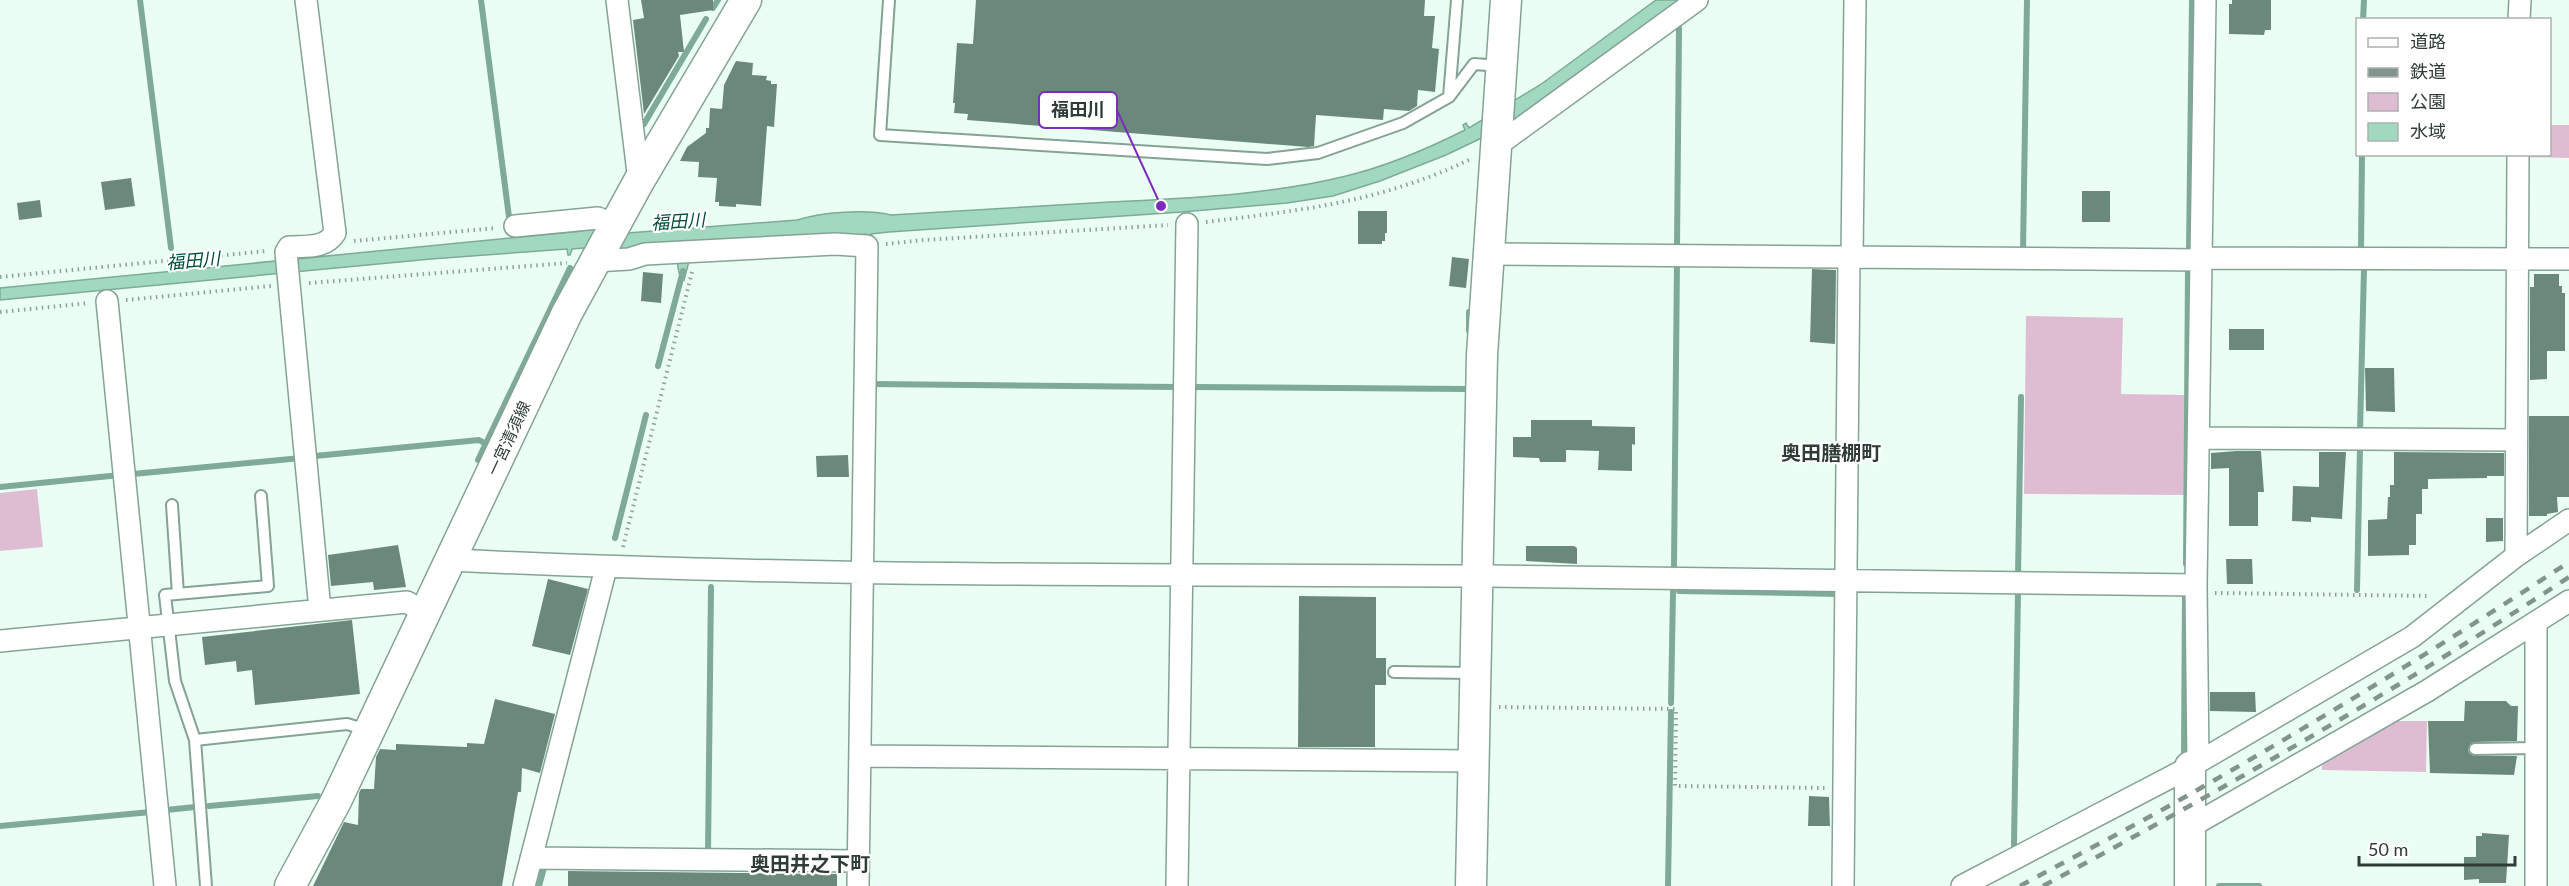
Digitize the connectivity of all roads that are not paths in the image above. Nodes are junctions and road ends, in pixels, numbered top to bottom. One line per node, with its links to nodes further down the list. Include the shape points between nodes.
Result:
1 (306, 0): 41 (street, via 335,233 321,245 287,252)
2 (617, 0): 16 (street)
3 (746, 0): 16 (street, 一宮清須線)
4 (889, 0): 13 (lane, via 880,135 1267,159 1318,153 1403,123)
5 (1457, 0): 13 (lane)
6 (1506, 0): 12 (street)
7 (1697, 0): 14 (street)
8 (1855, 0): 21 (street)
9 (2205, 0): 22 (street)
10 (2520, 0): 11 (street)
11 (2519, 18)
12 (1501, 66): 13 (lane, via 1474,64); 14 (street)
13 (1449, 97)
14 (1495, 144): 20 (street)
15 (2518, 156): 23 (street)
16 (639, 181): 19 (street, 一宮清須線)
17 (1188, 224): 35 (street)
18 (515, 226): 19 (street, via 598,218)
19 (606, 241): 32 (street, 一宮清須線, via 543,362); 34 (street, via 629,260 645,254 835,243 867,246)
20 (1488, 254): 21 (street); 36 (street)
21 (1851, 257): 22 (street); 37 (street)
22 (2202, 259): 23 (street); 26 (street)
23 (2517, 259): 24 (street); 27 (street)
24 (2569, 259)
25 (107, 302): 45 (street)
26 (2199, 438): 27 (street); 38 (street)
27 (2516, 440): 31 (street)
28 (261, 496): 39 (lane, via 268,586)
29 (172, 505): 39 (lane)
30 (2569, 520): 31 (street)
31 (2516, 556): 56 (street, via 2412,637)
32 (452, 560): 33 (street); 42 (street, 一宮清須線)
33 (612, 568): 34 (street); 58 (street)
34 (863, 572): 35 (street); 53 (street)
35 (1181, 576): 36 (street); 54 (street)
36 (1477, 576): 37 (street); 48 (street)
37 (1846, 580): 38 (street); 67 (street)
38 (2197, 589): 56 (street)
39 (178, 594): 44 (lane, via 165,595)
40 (2569, 601): 43 (street)
41 (320, 610): 42 (street, via 407,602); 44 (street)
42 (425, 613): 49 (street, 一宮清須線)
43 (2536, 622): 52 (street); 57 (street, via 2427,691)
44 (168, 625): 45 (street); 50 (lane, via 175,681)
45 (140, 628): 46 (street); 60 (street)
46 (0, 641)
47 (1394, 672): 48 (lane)
48 (1475, 673): 55 (street)
49 (369, 731): 50 (lane, via 347,724); 62 (street, 一宮清須線)
50 (195, 740): 61 (lane)
51 (2475, 748): 52 (lane)
52 (2536, 748): 70 (street)
53 (860, 756): 54 (street); 59 (street)
54 (1179, 759): 55 (street); 65 (street)
55 (1473, 761): 66 (street)
56 (2194, 764): 57 (street); 68 (street)
57 (2190, 827): 69 (street)
58 (531, 858): 59 (street); 63 (street)
59 (858, 861): 64 (street)
60 (165, 886)
61 (206, 886)
62 (290, 886)
63 (524, 886)
64 (858, 886)
65 (1177, 886)
66 (1471, 886)
67 (1843, 886)
68 (1962, 886)
69 (2190, 886)
70 (2536, 886)

